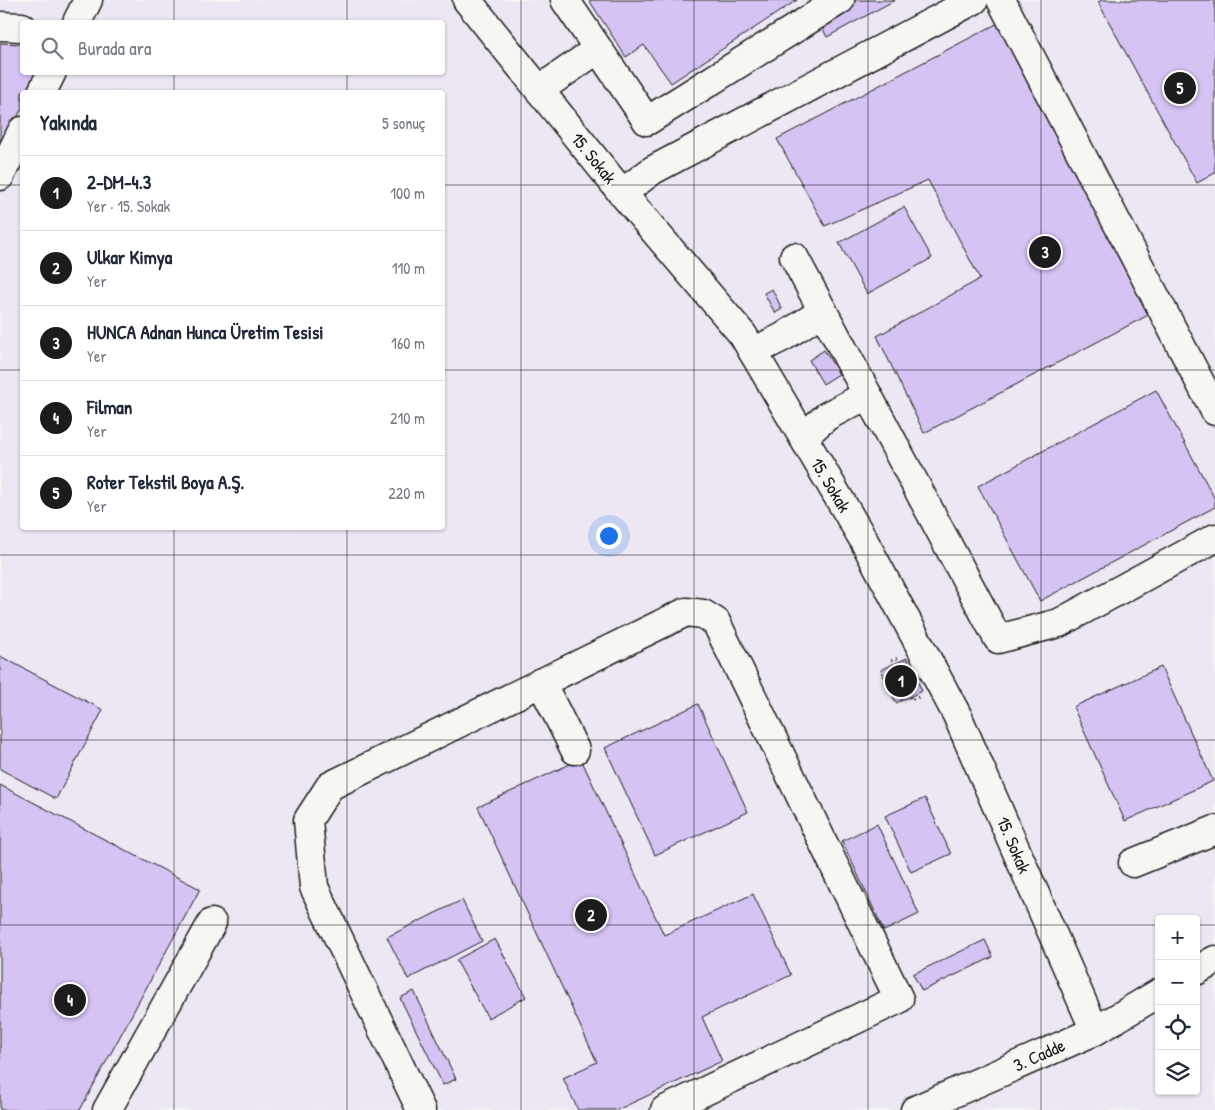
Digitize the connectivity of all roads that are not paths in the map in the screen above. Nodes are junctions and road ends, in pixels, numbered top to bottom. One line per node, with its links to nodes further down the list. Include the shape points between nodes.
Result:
1 (88, 0): 7 (street)
2 (467, 0): 13 (street, 15. Sokak)
3 (565, 0): 10 (street)
4 (840, 0): 10 (street, via 647,121)
5 (974, 0): 16 (street, via 653,170)
6 (1001, 0): 21 (street)
7 (78, 20)
8 (0, 26): 9 (street)
9 (20, 27)
10 (598, 49): 13 (street)
11 (50, 75): 12 (street)
12 (43, 90)
13 (539, 90): 16 (street, 15. Sokak)
14 (20, 135): 15 (street)
15 (0, 176)
16 (622, 193): 19 (street, 15. Sokak, via 743,335)
17 (794, 258): 18 (street)
18 (823, 311): 19 (street); 20 (street)
19 (753, 352): 22 (street, 15. Sokak)
20 (867, 395): 22 (street, via 827,416); 23 (street, via 998,639 1059,623)
21 (1215, 411)
22 (803, 437): 32 (street, 15. Sokak, via 864,539 957,714)
23 (1215, 538)
24 (542, 682): 25 (street); 34 (street, via 330,786 308,820 314,887); 35 (street, via 686,612 703,614 716,622 899,999)
25 (575, 750)
26 (1215, 830): 27 (street)
27 (1133, 863)
28 (212, 924): 33 (street)
29 (1215, 960): 30 (street)
30 (1200, 969)
31 (1155, 995): 32 (street, 3. Cadde)
32 (1095, 1031): 36 (street, 3. Cadde)
33 (107, 1110)
34 (422, 1110)
35 (665, 1110)
36 (915, 1110)

